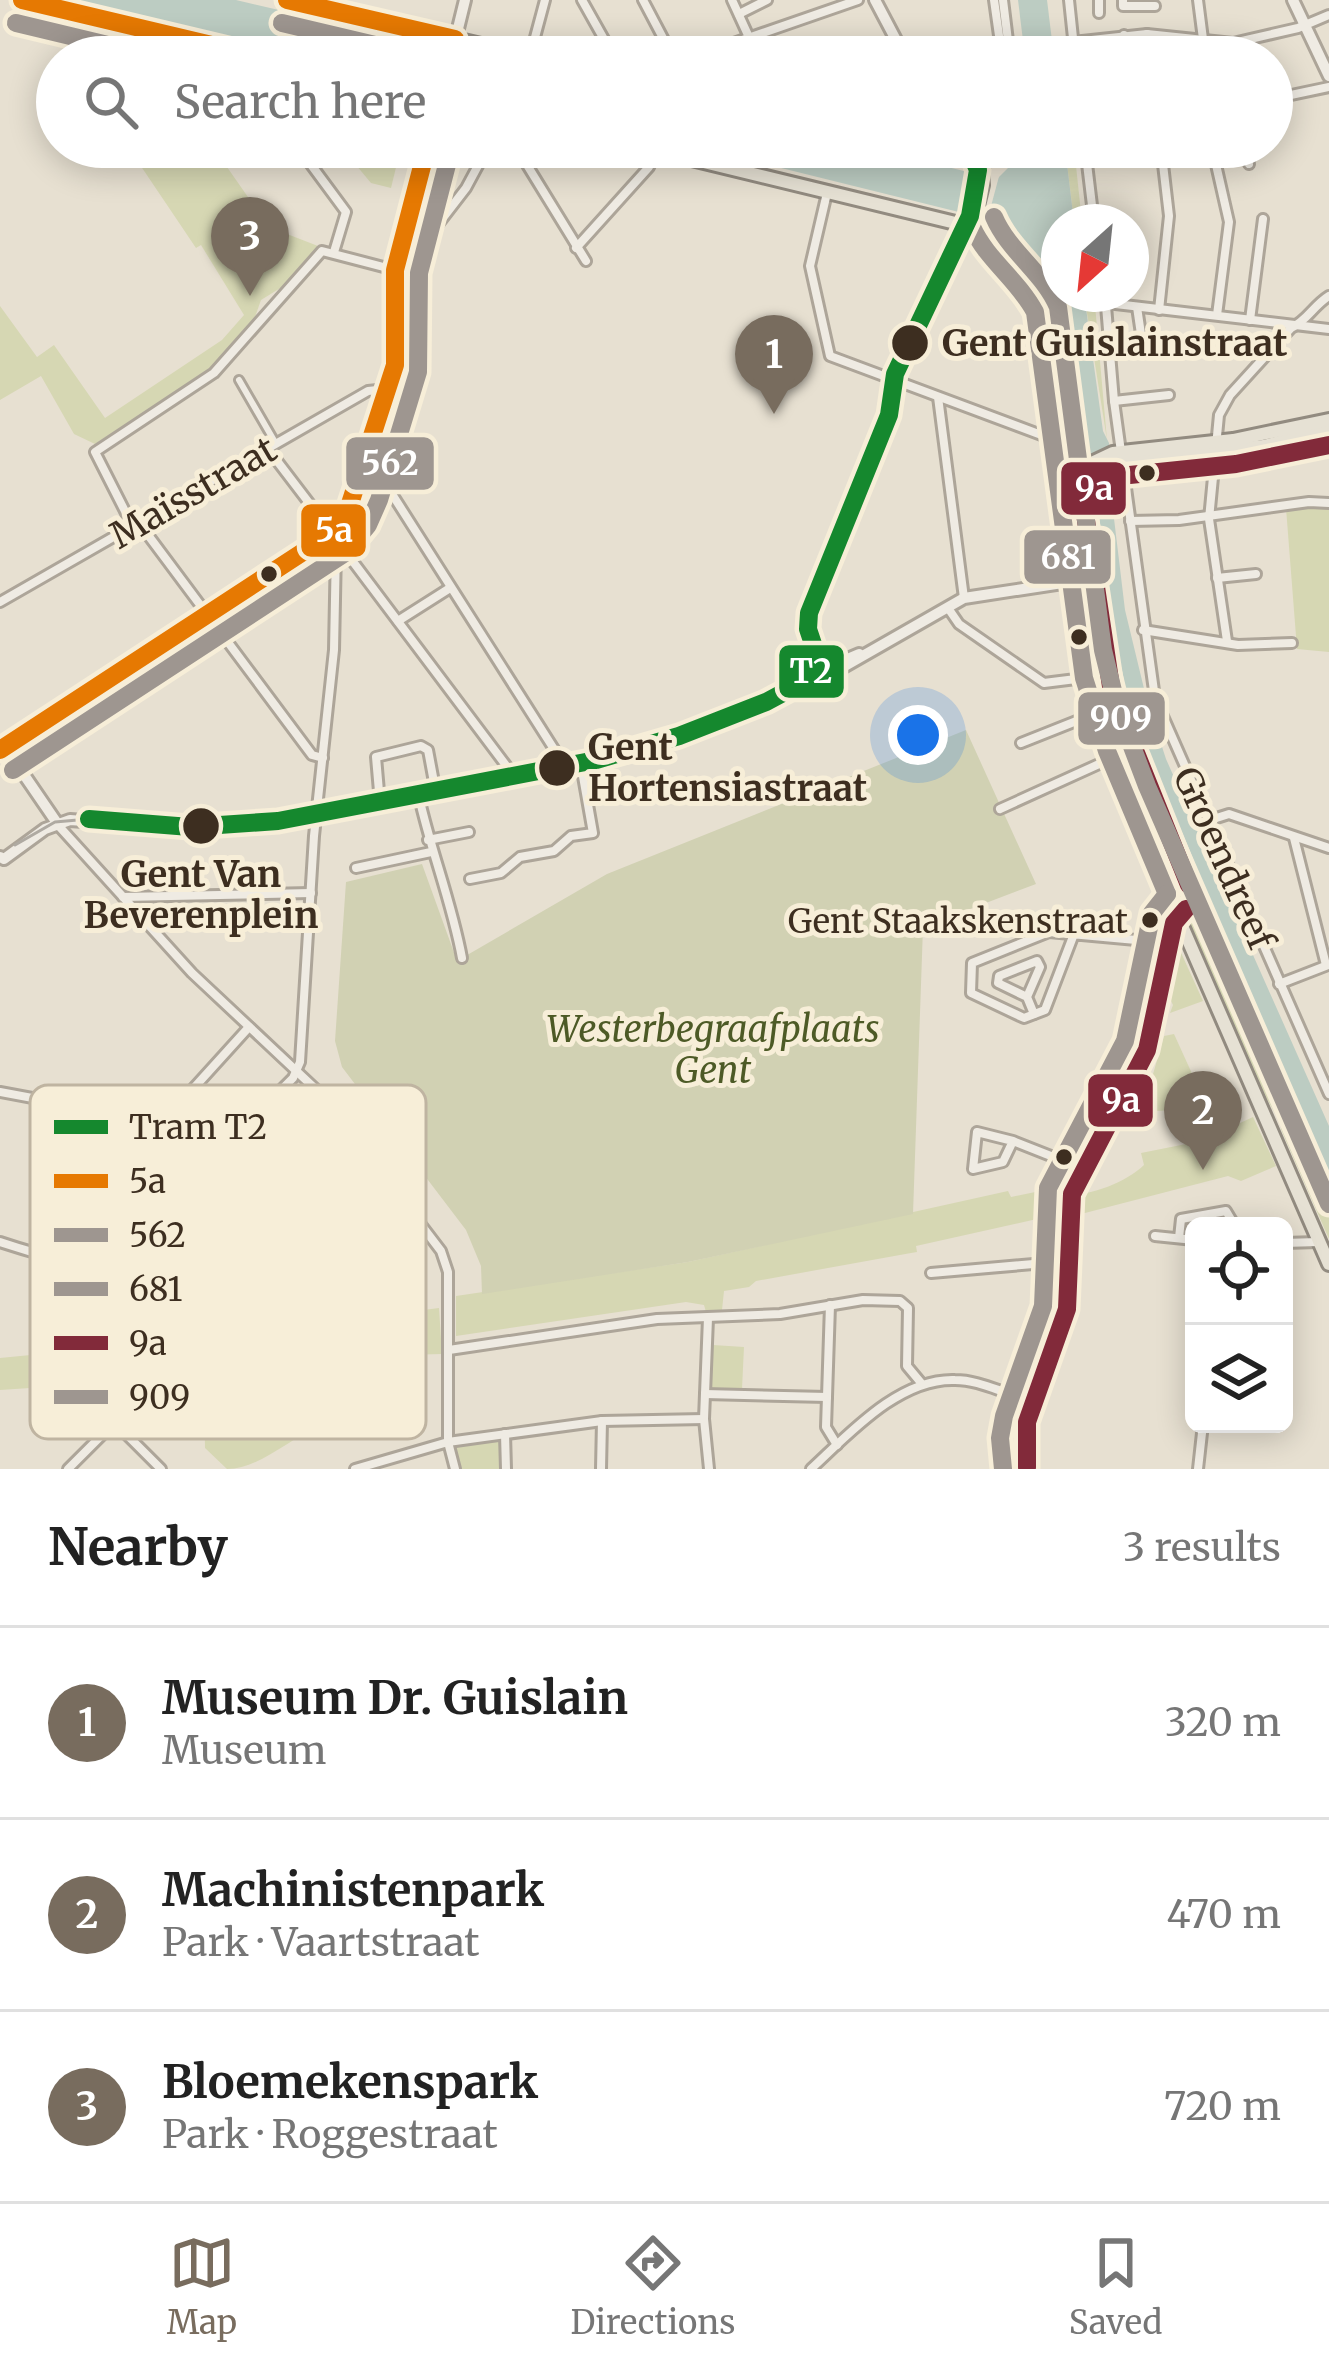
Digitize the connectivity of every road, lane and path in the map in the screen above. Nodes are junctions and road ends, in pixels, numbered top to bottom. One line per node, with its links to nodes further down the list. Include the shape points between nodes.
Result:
1 (22, 0): 25 (main road)
2 (287, 0): 26 (main road)
3 (465, 0): 27 (street)
4 (545, 0): 28 (street)
5 (583, 0): 29 (street)
6 (643, 0): 30 (street)
7 (732, 0): 19 (street)
8 (767, 0): 19 (street)
9 (858, 0): 22 (street)
10 (875, 0): 32 (street)
11 (999, 0): 33 (street)
12 (1069, 0): 34 (street)
13 (1099, 0): 18 (street)
14 (1124, 0): 17 (street, via 1123,6)
15 (1198, 0): 37 (street)
16 (1293, 0): 21 (street)
17 (1155, 7)
18 (1099, 13)
19 (739, 14): 22 (street)
20 (1329, 15): 21 (street)
21 (1305, 26): 38 (street); 39 (street)
22 (748, 34): 31 (street)
23 (1147, 34): 24 (street); 36 (street)
24 (1124, 35): 35 (street)
25 (174, 36)
26 (412, 36)
27 (456, 36)
28 (536, 36)
29 (603, 36)
30 (662, 36)
31 (743, 36)
32 (893, 36)
33 (1003, 36)
34 (1072, 36)
35 (1117, 36)
36 (1169, 36)
37 (1204, 36)
38 (1263, 36)
39 (1328, 73)
40 (1329, 87): 41 (street)
41 (1293, 95)
42 (314, 168): 58 (street, via 346,212)
43 (421, 168): 57 (street)
44 (477, 168): 57 (street, via 419,249)
45 (528, 168): 56 (street)
46 (648, 168): 56 (street)
47 (730, 168): 52 (main road)
48 (980, 168): 55 (main road)
49 (1088, 168): 53 (street)
50 (1163, 168): 63 (street, via 1169,216)
51 (1216, 168): 66 (street, via 1228,222)
52 (827, 191): 55 (main road); 75 (street, via 809,266 830,356)
53 (1092, 204)
54 (1263, 219): 67 (street)
55 (973, 222): 78 (main road, via 979,243 1033,304)
56 (576, 248): 59 (street)
57 (399, 250): 60 (street)
58 (334, 252): 60 (street); 87 (street, via 322,250 202,383 96,449)
59 (586, 261)
60 (395, 270): 73 (street)
61 (1329, 296): 68 (street)
62 (1149, 309): 63 (street)
63 (1159, 310): 66 (street)
64 (1107, 312): 76 (street, Groendreef)
65 (1138, 312): 70 (street)
66 (1217, 315): 67 (street)
67 (1250, 320): 68 (street)
68 (1298, 325): 69 (street); 80 (street, via 1223,405)
69 (1329, 329)
70 (1142, 341)
71 (410, 377): 73 (street, Maïsstraat)
72 (239, 380): 79 (street)
73 (387, 389): 79 (street, Maïsstraat, via 368,391); 82 (street)
74 (1169, 395): 76 (street)
75 (938, 397): 78 (street); 94 (street)
76 (1114, 401): 81 (street, Groendreef)
77 (1329, 425): 80 (main road)
78 (1052, 439): 83 (main road)
79 (272, 447): 87 (street, Maïsstraat); 88 (street)
80 (1215, 447): 81 (main road); 85 (street)
81 (1117, 457): 83 (main road); 86 (street, Groendreef)
82 (365, 465): 88 (street); 93 (street)
83 (1061, 482): 92 (main road)
84 (1329, 503): 85 (street)
85 (1210, 514): 86 (street); 91 (street)
86 (1130, 521): 99 (street, Groendreef)
87 (138, 526): 95 (street, Maïsstraat); 97 (street)
88 (332, 533): 89 (street); 97 (street)
89 (336, 548): 98 (street); 106 (street)
90 (1256, 574): 91 (street)
91 (1217, 578): 100 (street)
92 (1069, 582): 94 (street); 102 (main road)
93 (450, 588): 98 (street); 109 (street)
94 (964, 598): 96 (street)
95 (0, 602)
96 (948, 608): 102 (street, via 1044,682); 108 (street, via 817,682 693,733)
97 (209, 616): 105 (street); 106 (street, via 312,755)
98 (398, 621): 110 (street)
99 (1143, 630): 100 (street); 116 (street, Groendreef, via 1155,698)
100 (1227, 641): 101 (street)
101 (1292, 643)
102 (1084, 678): 103 (main road)
103 (1094, 714): 104 (street); 107 (main road)
104 (1021, 743)
105 (2, 749): 117 (street)
106 (323, 758): 115 (street)
107 (1110, 759): 114 (street); 127 (main road)
108 (581, 765): 109 (street); 125 (street, via 593,833)
109 (566, 768): 110 (street)
110 (512, 779): 111 (street)
111 (436, 793): 112 (street); 113 (street, via 425,747 381,754 374,763)
112 (419, 796): 113 (street); 120 (street)
113 (380, 804): 115 (street)
114 (1000, 809)
115 (316, 817): 117 (street, via 206,828); 126 (street)
116 (1207, 821): 119 (street, via 1229,814); 133 (street, Groendreef)
117 (57, 823): 123 (street); 128 (street)
118 (469, 832): 120 (street)
119 (1294, 838): 121 (street); 132 (street)
120 (428, 840): 122 (street)
121 (1329, 848)
122 (431, 852): 124 (street); 131 (street)
123 (1, 861)
124 (356, 868)
125 (470, 879)
126 (311, 892): 128 (street); 137 (street)
127 (1167, 894): 130 (street, via 1152,913); 155 (main road)
128 (123, 897): 136 (street)
129 (1074, 934): 130 (street); 135 (street, via 1045,1010); 135 (street, via 1049,932 973,963 971,993 1024,1018)
130 (1147, 941): 146 (street, via 1121,1049)
131 (462, 958)
132 (1328, 965): 133 (street)
133 (1280, 984): 138 (street, Groendreef)
134 (1028, 997): 134 (street, via 1040,967 1037,961 999,976 998,983); 135 (street)
135 (1034, 1014)
136 (249, 1027): 137 (street); 139 (street)
137 (297, 1069): 140 (street); 141 (street)
138 (1325, 1077): 143 (street, Groendreef)
139 (196, 1085)
140 (282, 1085)
141 (311, 1085)
142 (0, 1092): 144 (street)
143 (1329, 1094)
144 (30, 1098)
145 (1013, 1141): 145 (street, via 1003,1162 973,1169 977,1132); 146 (street)
146 (1061, 1160): 158 (street, via 1046,1203)
147 (1188, 1217): 148 (street)
148 (1229, 1217)
149 (1185, 1218): 152 (street)
150 (426, 1232): 163 (street, via 447,1264)
151 (1155, 1236): 152 (street)
152 (1179, 1238): 153 (street)
153 (1185, 1239)
154 (0, 1242): 157 (street)
155 (1319, 1242): 156 (street); 159 (main road)
156 (1293, 1243)
157 (30, 1252)
158 (1045, 1263): 160 (street); 166 (street, via 1043,1306)
159 (1329, 1264)
160 (931, 1274)
161 (830, 1305): 162 (street); 164 (street, via 900,1301 908,1308 908,1366); 167 (street)
162 (708, 1318): 163 (street, via 657,1318); 165 (street)
163 (448, 1350): 174 (street)
164 (922, 1384): 166 (street, via 958,1379); 175 (street)
165 (705, 1394): 167 (street); 168 (street)
166 (1010, 1394): 184 (street)
167 (826, 1397): 175 (street, via 826,1427)
168 (704, 1419): 169 (street); 182 (street)
169 (602, 1421): 171 (street); 181 (street)
170 (1202, 1433): 185 (street)
171 (505, 1434): 174 (street); 180 (street)
172 (98, 1439): 176 (street)
173 (132, 1439): 177 (street)
174 (448, 1442): 178 (street); 179 (street)
175 (837, 1445): 183 (street)
176 (68, 1469)
177 (161, 1469)
178 (355, 1469)
179 (455, 1469)
180 (506, 1469)
181 (601, 1469)
182 (709, 1469)
183 (812, 1469)
184 (1003, 1469)
185 (1198, 1469)

